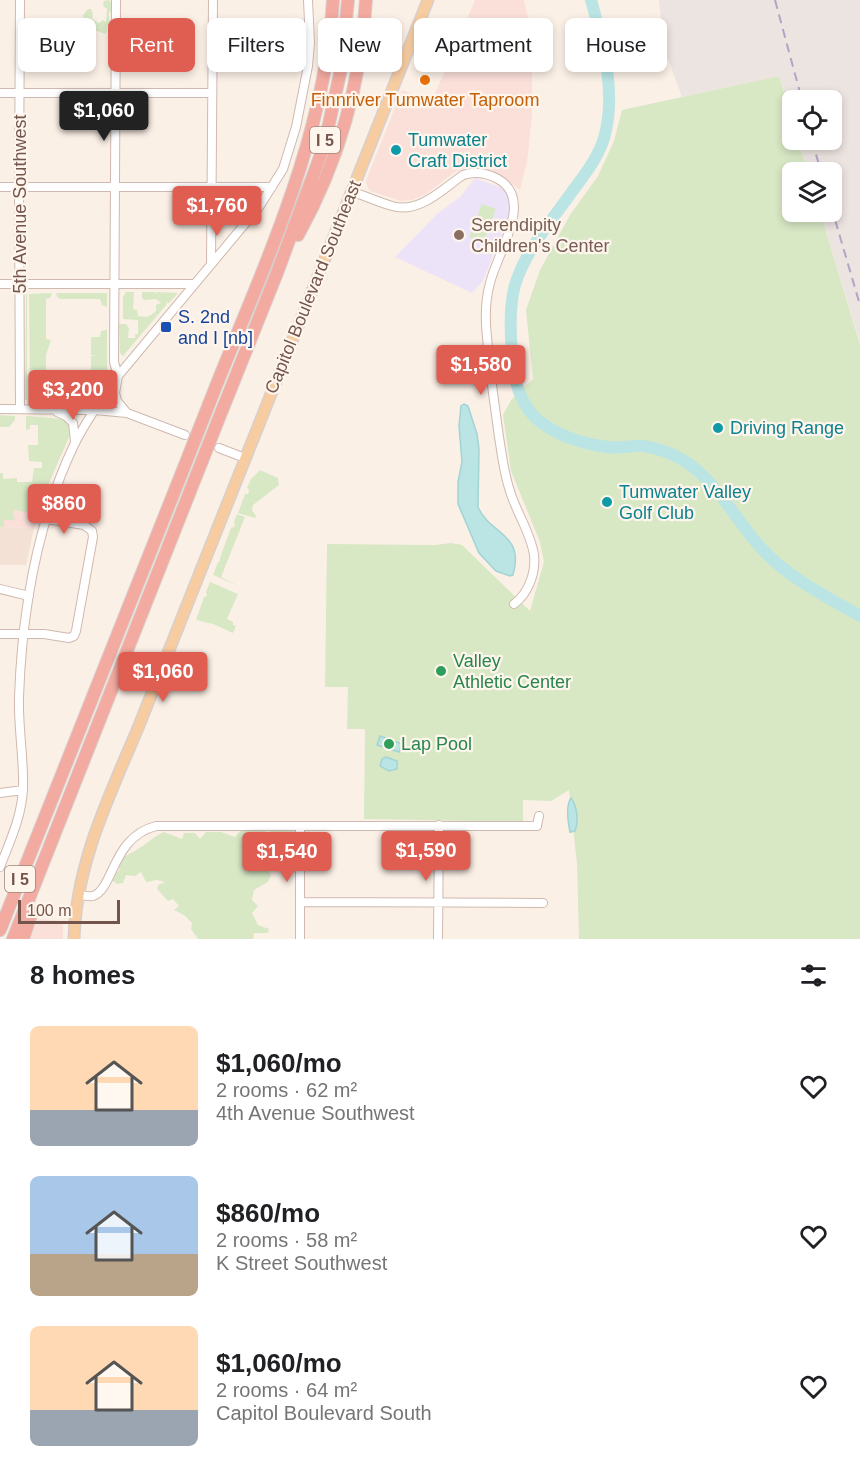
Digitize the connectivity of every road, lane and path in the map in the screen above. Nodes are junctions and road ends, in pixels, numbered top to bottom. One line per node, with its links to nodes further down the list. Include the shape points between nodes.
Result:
1 (20, 0): 10 (street, 5th Avenue Southwest)
2 (116, 0): 12 (street)
3 (213, 0): 11 (street)
4 (308, 0): 17 (street, via 309,55 297,127 283,169)
5 (333, 0): 46 (highway, I 5, bridge, via 324,78 292,194)
6 (348, 0): 20 (highway, I 5, via 331,120)
7 (366, 0): 20 (highway, via 357,76 337,144 307,219)
8 (428, 0): 18 (main road, Capitol Boulevard Southeast)
9 (0, 93): 10 (street)
10 (20, 93): 12 (street); 15 (street, 5th Avenue Southwest)
11 (212, 93): 12 (street); 13 (street)
12 (116, 94): 16 (street)
13 (212, 186): 16 (street); 17 (street); 19 (street)
14 (0, 187): 15 (street)
15 (19, 187): 16 (street); 22 (street, 5th Avenue Southwest)
16 (116, 187): 23 (street)
17 (272, 187): 19 (street)
18 (351, 191): 34 (main road, Capitol Boulevard Southeast); 38 (street, via 403,208 420,205 471,172 488,174 510,189 514,217 490,280 486,324 506,475 534,555 529,586)
19 (211, 264): 24 (street)
20 (277, 273): 47 (highway, I 5, bridge)
21 (0, 284): 22 (street)
22 (20, 284): 23 (street); 27 (street, 5th Avenue Southwest)
23 (116, 284): 24 (street); 25 (street, via 114,362)
24 (194, 284): 25 (street)
25 (118, 376): 29 (street); 30 (street, via 115,393)
26 (0, 409): 27 (street)
27 (20, 409): 28 (street)
28 (52, 410): 29 (street); 32 (street, via 73,423)
29 (95, 410): 30 (street); 32 (street)
30 (127, 413): 31 (street)
31 (185, 435)
32 (75, 445): 35 (street)
33 (219, 448): 34 (street)
34 (244, 458): 49 (main road, Capitol Boulevard Southeast, via 99,821)
35 (46, 519): 37 (street); 40 (street, via 84,525 93,537 74,636)
36 (0, 589): 37 (street)
37 (29, 596): 40 (street)
38 (514, 604)
39 (0, 634): 40 (street)
40 (24, 635): 41 (street, via 19,705)
41 (23, 790): 42 (street); 48 (street, via 18,821)
42 (0, 793)
43 (539, 816): 44 (street, via 537,826)
44 (439, 825): 45 (street); 50 (street)
45 (300, 826): 49 (street, via 147,828 125,845 99,892); 51 (street)
46 (41, 828): 53 (highway); 54 (highway, I 5)
47 (55, 833): 55 (highway, I 5); 56 (highway)
48 (0, 867)
49 (79, 895): 57 (main road, Capitol Boulevard Southeast)
50 (438, 901): 51 (street); 52 (street); 59 (street)
51 (300, 902): 58 (street)
52 (543, 903)
53 (0, 910)
54 (0, 930)
55 (13, 939)
56 (23, 939)
57 (74, 939)
58 (300, 939)
59 (438, 939)

